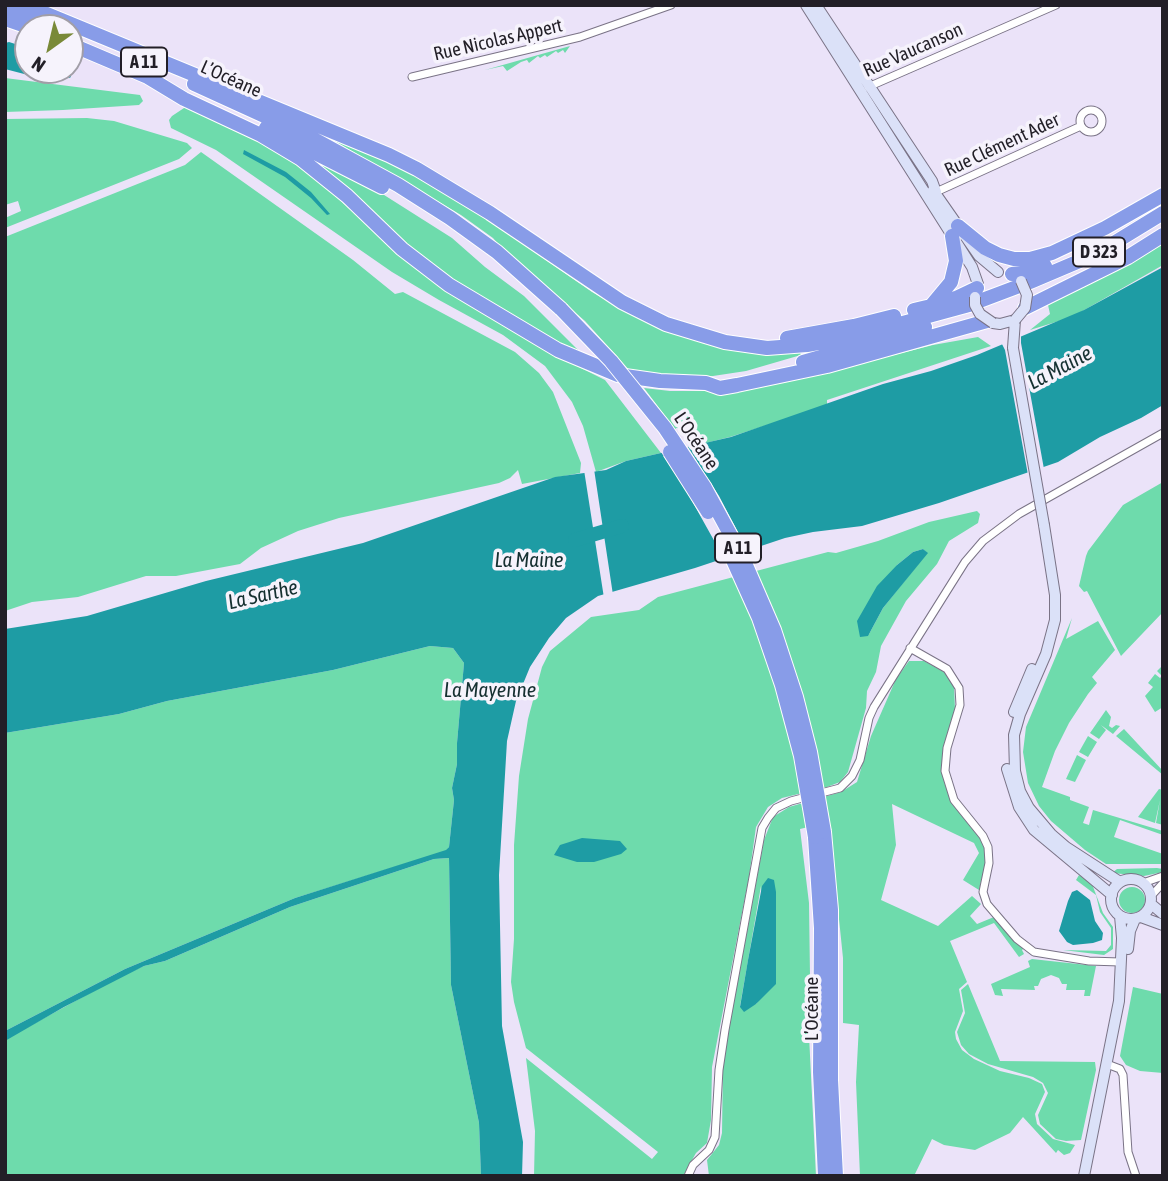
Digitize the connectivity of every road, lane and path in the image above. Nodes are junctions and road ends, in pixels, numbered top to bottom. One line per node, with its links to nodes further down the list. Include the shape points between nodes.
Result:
1 (5, 5): 7 (highway)
2 (25, 5): 29 (highway, via 417,169 622,302)
3 (671, 5): 10 (street, Rue Nicolas Appert, via 580,37)
4 (806, 5): 11 (main road)
5 (816, 5): 11 (main road)
6 (1056, 5): 11 (street, Rue Vaucanson)
7 (28, 14)
8 (84, 36): 26 (highway, L’Océane / A 11, via 257,111 360,163 425,201 497,252)
9 (84, 50): 12 (highway, A 11)
10 (412, 77)
11 (866, 88): 14 (main road); 15 (main road)
12 (220, 111): 26 (highway, L’Océane / A 11, via 337,162 421,210); 31 (highway, via 301,159 433,274 558,350 618,374 660,382)
13 (1081, 126): 15 (street, Rue Clément Ader)
14 (899, 154): 15 (main road, via 909,158); 20 (main road)
15 (936, 192): 20 (main road)
16 (1163, 195): 20 (highway, via 1105,228 1030,259 999,255)
17 (1163, 202): 22 (highway)
18 (1163, 214): 22 (highway, D 323, via 1096,254)
19 (1163, 224): 22 (highway, D 323, via 1102,260)
20 (955, 231): 22 (main road, via 979,256); 23 (main road); 24 (highway, via 954,275)
21 (1163, 235): 25 (highway)
22 (1019, 280): 23 (main road, via 988,275); 25 (main road, bridge, via 1027,295); 29 (highway, via 956,308 855,337 807,345 754,346 709,339); 31 (highway, via 974,312 811,360)
23 (977, 290): 24 (highway); 27 (main road, bridge, via 975,305)
24 (930, 306): 29 (highway, via 788,338)
25 (1025, 308): 28 (main road, bridge)
26 (558, 312): 35 (highway, L’Océane / A 11, bridge, via 647,420 694,489 736,565 782,685)
27 (990, 322): 28 (main road); 30 (main road); 31 (highway, via 769,379 720,387)
28 (1015, 323): 30 (main road)
29 (679, 328)
30 (1013, 348): 33 (main road, bridge)
31 (706, 383)
32 (1163, 433): 34 (street, via 1010,520 983,541)
33 (1055, 607): 37 (main road, via 1046,654 1014,735 1014,771 1020,792 1045,828); 40 (main road, via 1011,718 1007,771 1019,807 1034,830)
34 (910, 648): 46 (street, via 947,670 959,688 960,705 945,771 954,800 988,847 986,904 1034,952); 49 (street, via 869,718 852,776 840,788 776,808 762,828 723,1043 715,1137)
35 (820, 834): 50 (highway, L’Océane / A 11); 51 (highway, L’Océane / A 11, via 831,910 831,1109)
36 (1163, 876): 38 (street)
37 (1120, 882): 38 (main road, via 1132,879); 40 (main road)
38 (1143, 883): 41 (main road)
39 (1163, 883): 41 (street)
40 (1112, 895): 43 (main road, via 1112,906)
41 (1151, 900): 42 (main road); 44 (main road)
42 (1163, 914)
43 (1120, 916): 44 (main road); 46 (main road)
44 (1138, 918): 45 (main road); 47 (main road, via 1130,930)
45 (1163, 925)
46 (1120, 962): 47 (main road)
47 (1120, 986): 48 (main road)
48 (1107, 1064): 52 (main road); 53 (street, via 1124,1075 1128,1152)
49 (688, 1176)
50 (825, 1176)
51 (836, 1176)
52 (1084, 1176)
53 (1136, 1176)

